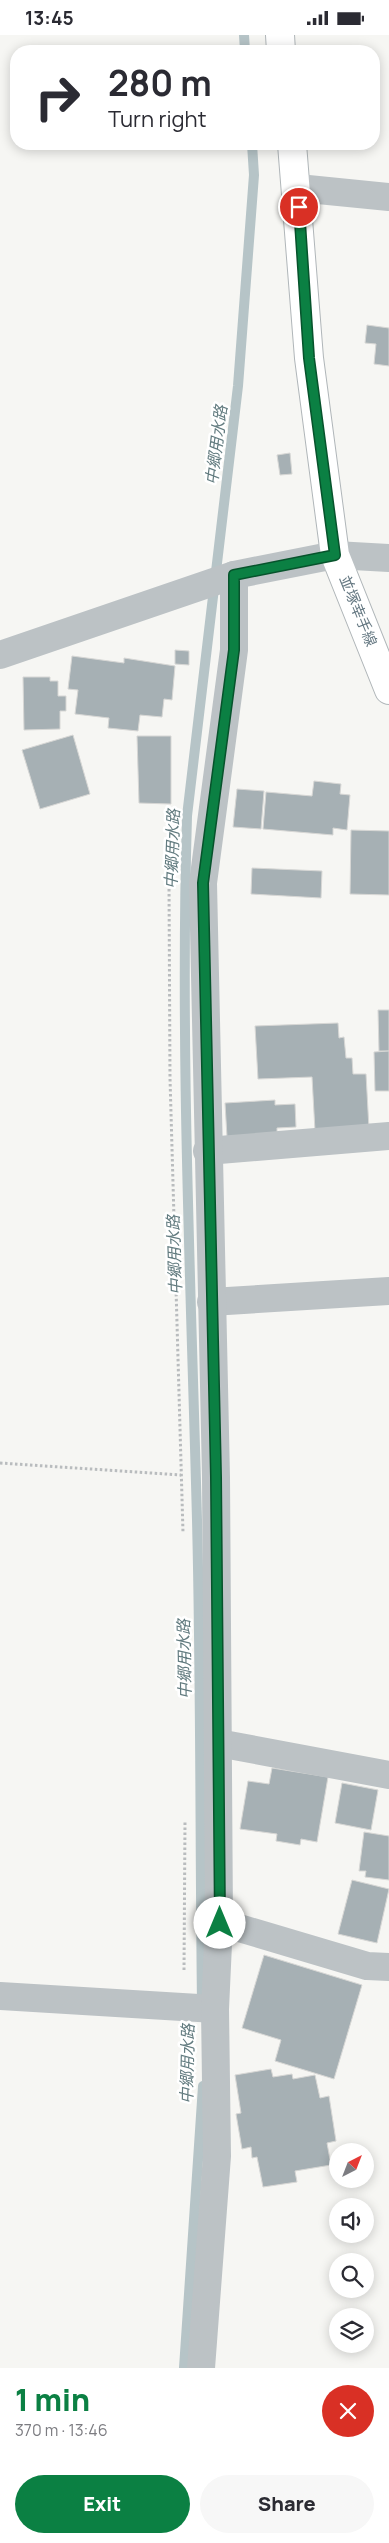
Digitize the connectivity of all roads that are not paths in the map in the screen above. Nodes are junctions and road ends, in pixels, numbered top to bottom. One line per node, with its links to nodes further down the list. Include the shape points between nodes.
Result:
1 (293, 150): 2 (main road, 並塚幸手線)
2 (298, 188): 3 (street); 4 (main road, 並塚幸手線, via 309,358)
3 (389, 197)
4 (335, 555): 5 (street); 6 (street); 8 (main road, 並塚幸手線)
5 (389, 558)
6 (234, 575): 7 (street); 10 (street, via 234,650 203,883)
7 (0, 655)
8 (389, 690)
9 (389, 1137): 10 (street)
10 (207, 1151): 12 (street)
11 (389, 1291): 12 (street)
12 (211, 1302): 13 (street)
13 (218, 1743): 14 (street); 15 (street)
14 (389, 1775)
15 (220, 1923): 16 (street, via 367,1965); 18 (street)
16 (389, 1967)
17 (0, 1996): 18 (street)
18 (215, 2009): 19 (street, via 217,2156)
19 (201, 2368)

